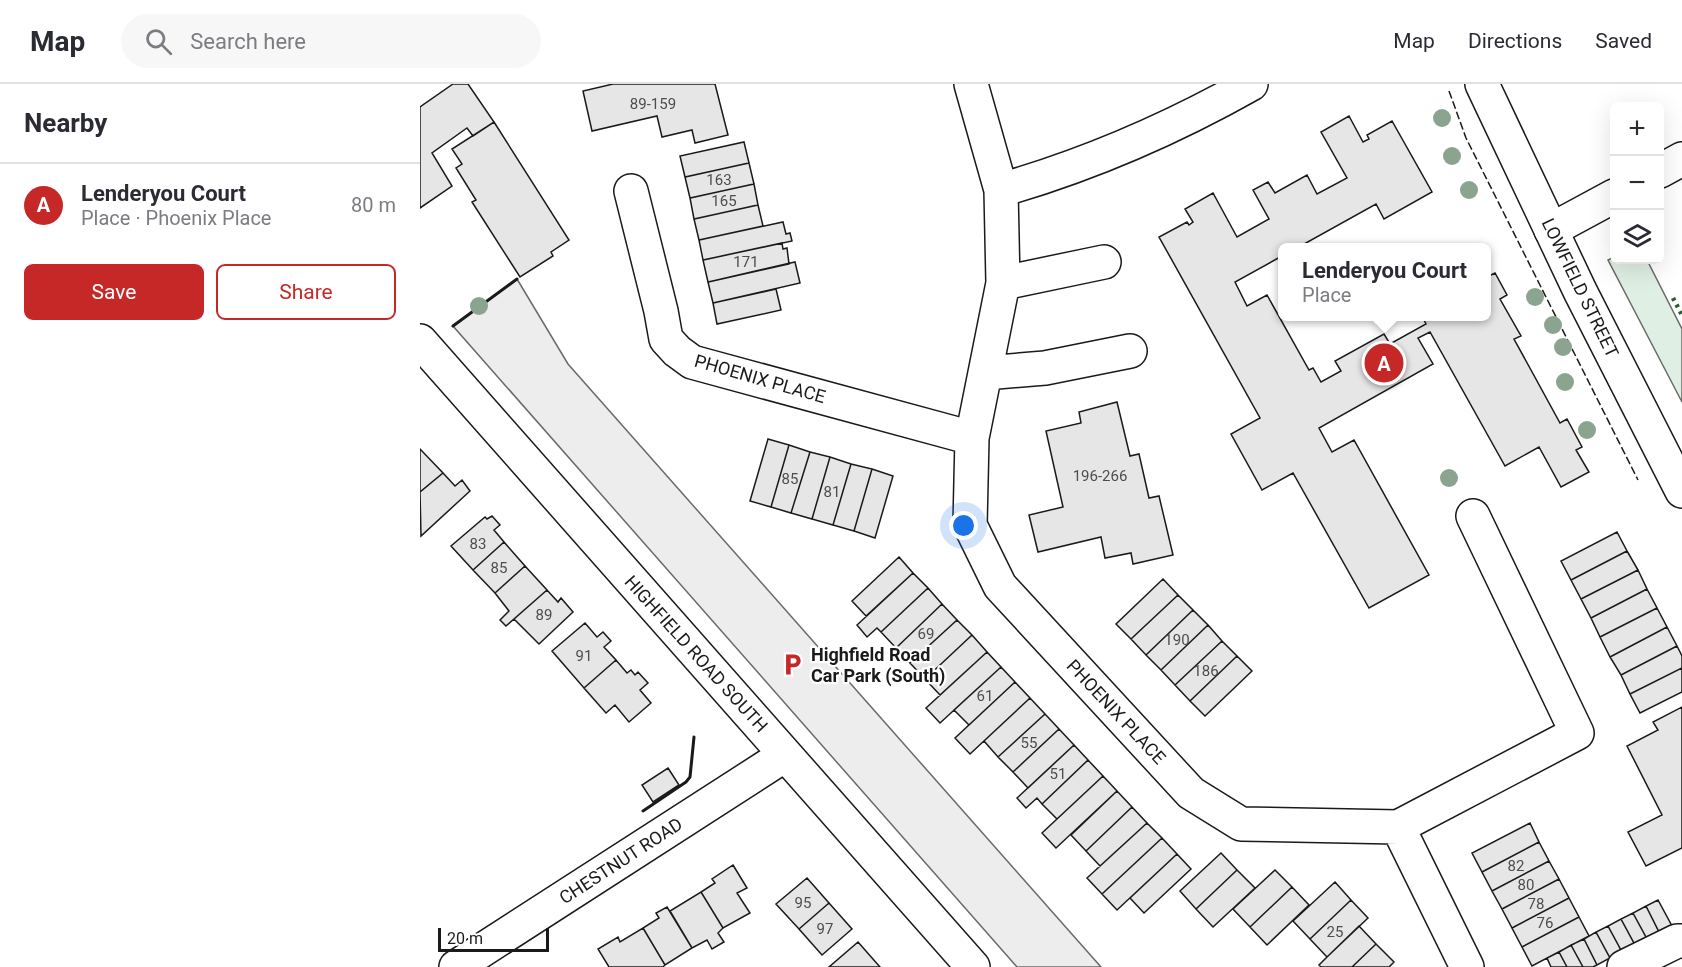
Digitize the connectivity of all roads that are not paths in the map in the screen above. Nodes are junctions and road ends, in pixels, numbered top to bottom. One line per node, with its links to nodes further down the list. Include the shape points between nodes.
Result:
1 (971, 84): 6 (street, PHOENIX PLACE)
2 (1251, 84): 6 (street, via 1202,112 1055,174)
3 (1482, 84): 9 (street, LOWFIELD STREET)
4 (1682, 159): 5 (street)
5 (1664, 168)
6 (1001, 190): 11 (street, PHOENIX PLACE)
7 (631, 191): 15 (street, PHOENIX PLACE, via 666,339 692,362)
8 (1610, 198): 9 (street)
9 (1551, 230): 16 (street, LOWFIELD STREET)
10 (1104, 262): 11 (street)
11 (1003, 283): 14 (street, PHOENIX PLACE)
12 (420, 341): 18 (street, HIGHFIELD ROAD SOUTH)
13 (1130, 351): 14 (street, via 1046,368)
14 (985, 373): 15 (street, PHOENIX PLACE)
15 (972, 438): 19 (street, PHOENIX PLACE, via 970,525 1000,586 1191,793 1241,824)
16 (1682, 490)
17 (1473, 516): 19 (street, PHOENIX PLACE, via 1577,733)
18 (785, 755): 21 (street, CHESTNUT ROAD); 22 (street, HIGHFIELD ROAD SOUTH)
19 (1398, 827): 23 (street)
20 (1682, 941): 24 (street)
21 (456, 967)
22 (972, 967)
23 (1467, 967)
24 (1624, 967)

